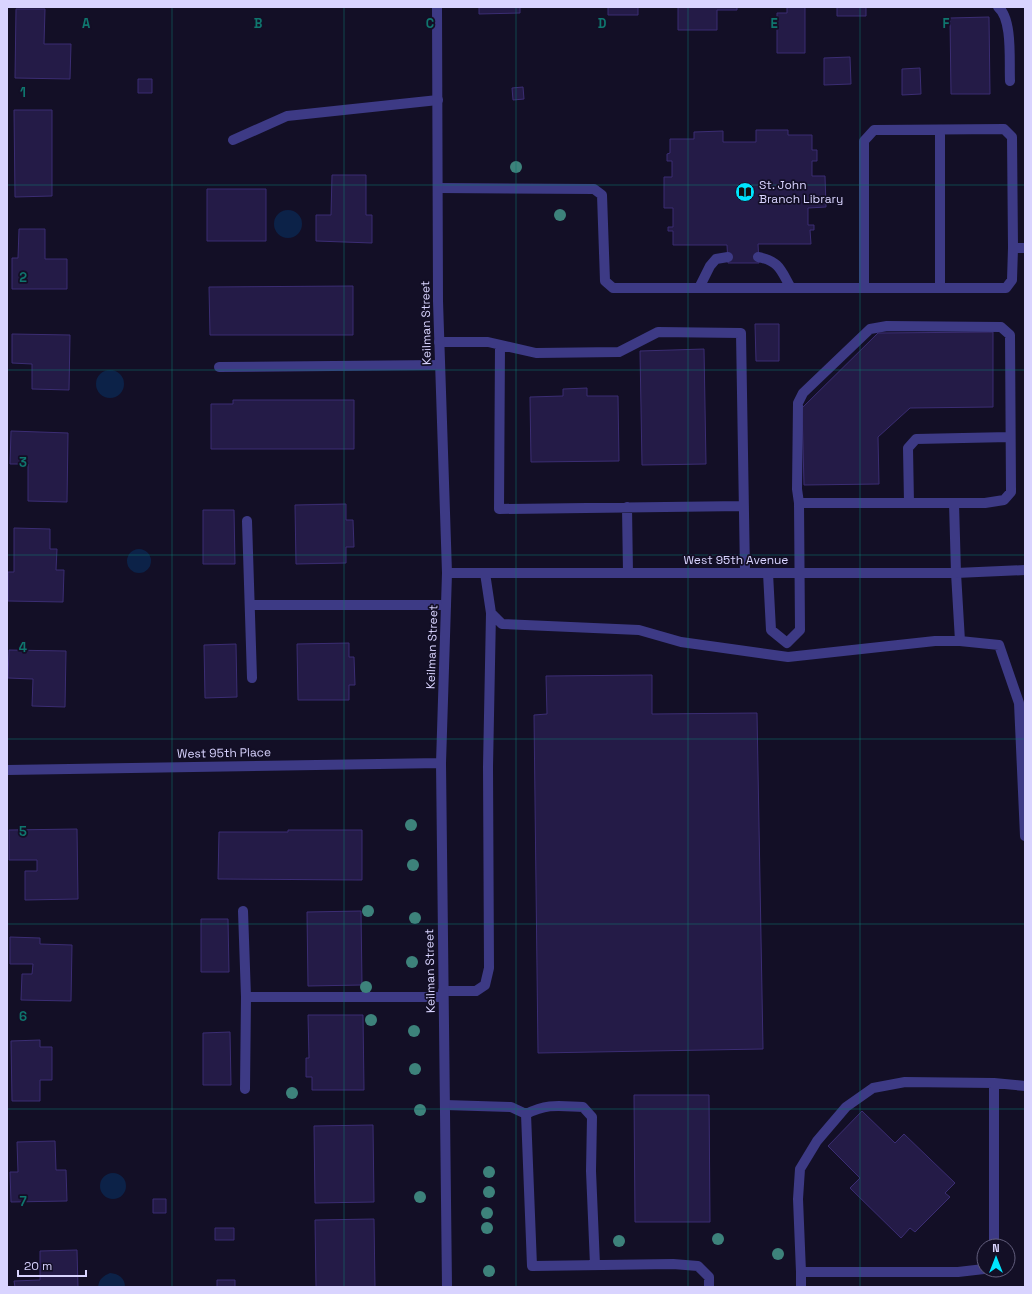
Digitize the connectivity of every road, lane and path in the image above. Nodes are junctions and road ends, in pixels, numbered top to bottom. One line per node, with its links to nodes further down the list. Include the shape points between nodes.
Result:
1 (436, 7): 4 (street, Keilman Street)
2 (998, 7): 3 (street, via 1008,24)
3 (1010, 81)
4 (438, 100): 6 (street, via 287,116); 7 (street, Keilman Street)
5 (940, 130): 8 (street, via 1004,129 1012,137); 14 (street, via 874,130 864,141); 15 (street)
6 (233, 140)
7 (438, 188): 12 (street, via 594,189 602,195 605,281 613,288); 16 (street, Keilman Street)
8 (1013, 248): 9 (street); 15 (street, via 1012,280 1006,288)
9 (1025, 248)
10 (728, 257): 12 (street, via 716,259)
11 (758, 257): 13 (street, via 776,264)
12 (698, 288): 13 (street)
13 (792, 288): 14 (street)
14 (864, 288): 15 (street)
15 (940, 288)
16 (439, 342): 17 (street, via 488,342); 18 (street, Keilman Street)
17 (500, 345): 24 (street, via 536,353 619,352 658,332 741,333); 25 (street, via 499,509)
18 (440, 365): 19 (street); 28 (street, Keilman Street)
19 (219, 367)
20 (1010, 437): 21 (street, via 1010,335 1001,327 870,328 803,393 798,403 797,489); 22 (street, via 916,439 908,448); 23 (street, via 1011,492 1004,500)
21 (800, 503): 22 (street); 33 (street)
22 (909, 503): 23 (street)
23 (954, 503): 34 (street)
24 (744, 506): 25 (street); 31 (street)
25 (627, 507): 30 (street)
26 (247, 521): 35 (street)
27 (1025, 570): 34 (street, West 95th Avenue)
28 (447, 573): 29 (street, West 95th Avenue); 36 (street, Keilman Street)
29 (485, 573): 30 (street, West 95th Avenue); 37 (street)
30 (628, 573): 31 (street, West 95th Avenue)
31 (745, 573): 32 (street, West 95th Avenue)
32 (768, 573): 33 (street, West 95th Avenue); 39 (street, via 771,630)
33 (800, 573): 34 (street, West 95th Avenue); 39 (street, via 800,630)
34 (956, 573): 38 (street)
35 (250, 605): 36 (street); 41 (street)
36 (446, 605): 42 (street, Keilman Street)
37 (492, 612): 40 (street, via 502,624 639,630 681,642); 46 (street, via 488,767 489,968 485,985 476,991)
38 (960, 641): 40 (street, via 935,641); 44 (street, via 999,645 1019,703)
39 (788, 642): 40 (street)
40 (788, 657)
41 (252, 678)
42 (441, 763): 43 (street, West 95th Place); 46 (street, Keilman Street)
43 (7, 770)
44 (1025, 836)
45 (243, 910): 47 (street)
46 (443, 994): 47 (street); 51 (street, Keilman Street)
47 (246, 997): 50 (street)
48 (994, 1084): 49 (street); 53 (street); 56 (street, via 905,1082 873,1088 846,1107 817,1141 800,1169 798,1199)
49 (1025, 1086)
50 (245, 1089)
51 (445, 1105): 52 (street, via 512,1107); 57 (street, Keilman Street)
52 (526, 1114): 54 (street, via 532,1266); 54 (street, via 540,1107 583,1107 592,1117 591,1171)
53 (994, 1238)
54 (595, 1265): 58 (street, via 698,1266 708,1277)
55 (976, 1270): 56 (street)
56 (801, 1272): 59 (street)
57 (447, 1287)
58 (708, 1287)
59 (801, 1287)

